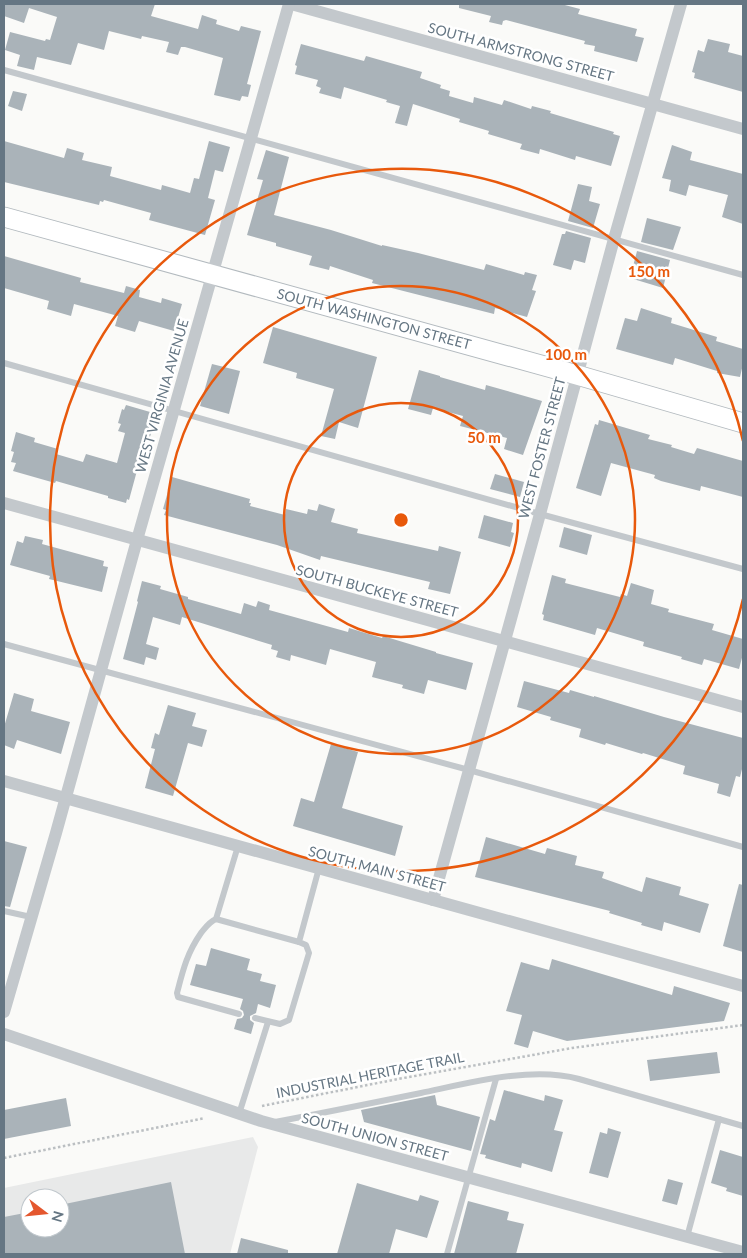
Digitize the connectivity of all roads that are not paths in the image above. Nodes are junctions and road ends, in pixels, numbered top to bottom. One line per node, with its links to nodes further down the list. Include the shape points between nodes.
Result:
1 (290, 4): 4 (street, SOUTH ARMSTRONG STREET); 6 (street, WEST VIRGINIA AVENUE)
2 (681, 4): 4 (street, WEST FOSTER STREET)
3 (4, 70): 6 (lane)
4 (654, 104): 5 (street, SOUTH ARMSTRONG STREET); 8 (street, WEST FOSTER STREET)
5 (743, 129)
6 (251, 138): 8 (lane); 9 (street, WEST VIRGINIA AVENUE)
7 (4, 217): 9 (main road, SOUTH WASHINGTON STREET)
8 (614, 239): 10 (lane); 12 (street, WEST FOSTER STREET)
9 (212, 275): 12 (main road, SOUTH WASHINGTON STREET); 13 (street, WEST VIRGINIA AVENUE)
10 (743, 275)
11 (4, 363): 13 (lane)
12 (577, 375): 14 (main road, SOUTH WASHINGTON STREET); 16 (street, WEST FOSTER STREET)
13 (173, 410): 16 (lane); 17 (street, WEST VIRGINIA AVENUE)
14 (743, 423)
15 (4, 503): 17 (street, SOUTH BUCKEYE STREET)
16 (540, 514): 18 (lane); 19 (street, WEST FOSTER STREET)
17 (136, 540): 19 (street, SOUTH BUCKEYE STREET); 21 (street, WEST VIRGINIA AVENUE)
18 (743, 568)
19 (505, 642): 22 (street, SOUTH BUCKEYE STREET); 23 (street, WEST FOSTER STREET)
20 (4, 644): 21 (lane)
21 (100, 671): 23 (lane); 25 (street, WEST VIRGINIA AVENUE)
22 (743, 707)
23 (469, 770): 27 (lane); 29 (street, WEST FOSTER STREET)
24 (4, 781): 25 (street, SOUTH MAIN STREET)
25 (66, 798): 26 (street, SOUTH MAIN STREET); 31 (street, WEST VIRGINIA AVENUE)
26 (238, 846): 28 (street, SOUTH MAIN STREET); 32 (lane)
27 (743, 847)
28 (319, 868): 29 (street, SOUTH MAIN STREET); 33 (lane)
29 (433, 900): 34 (street, SOUTH MAIN STREET)
30 (4, 911): 31 (lane)
31 (31, 917): 35 (street, WEST VIRGINIA AVENUE)
32 (216, 919): 33 (lane); 36 (lane, via 191,947 177,993 178,997)
33 (299, 942): 38 (lane, via 306,944 309,953 289,1020 280,1024)
34 (743, 983)
35 (4, 1012)
36 (239, 1014)
37 (255, 1018): 38 (lane)
38 (268, 1022): 41 (lane)
39 (4, 1034): 41 (street, SOUTH UNION STREET)
40 (496, 1079): 42 (lane, via 562,1074); 43 (lane); 45 (lane)
41 (240, 1112): 43 (street, SOUTH UNION STREET)
42 (718, 1119): 44 (lane); 46 (lane)
43 (268, 1123): 45 (street, SOUTH UNION STREET)
44 (743, 1126)
45 (468, 1178): 46 (street, SOUTH UNION STREET); 48 (lane)
46 (686, 1237): 47 (street, SOUTH UNION STREET)
47 (743, 1252)
48 (446, 1254)

